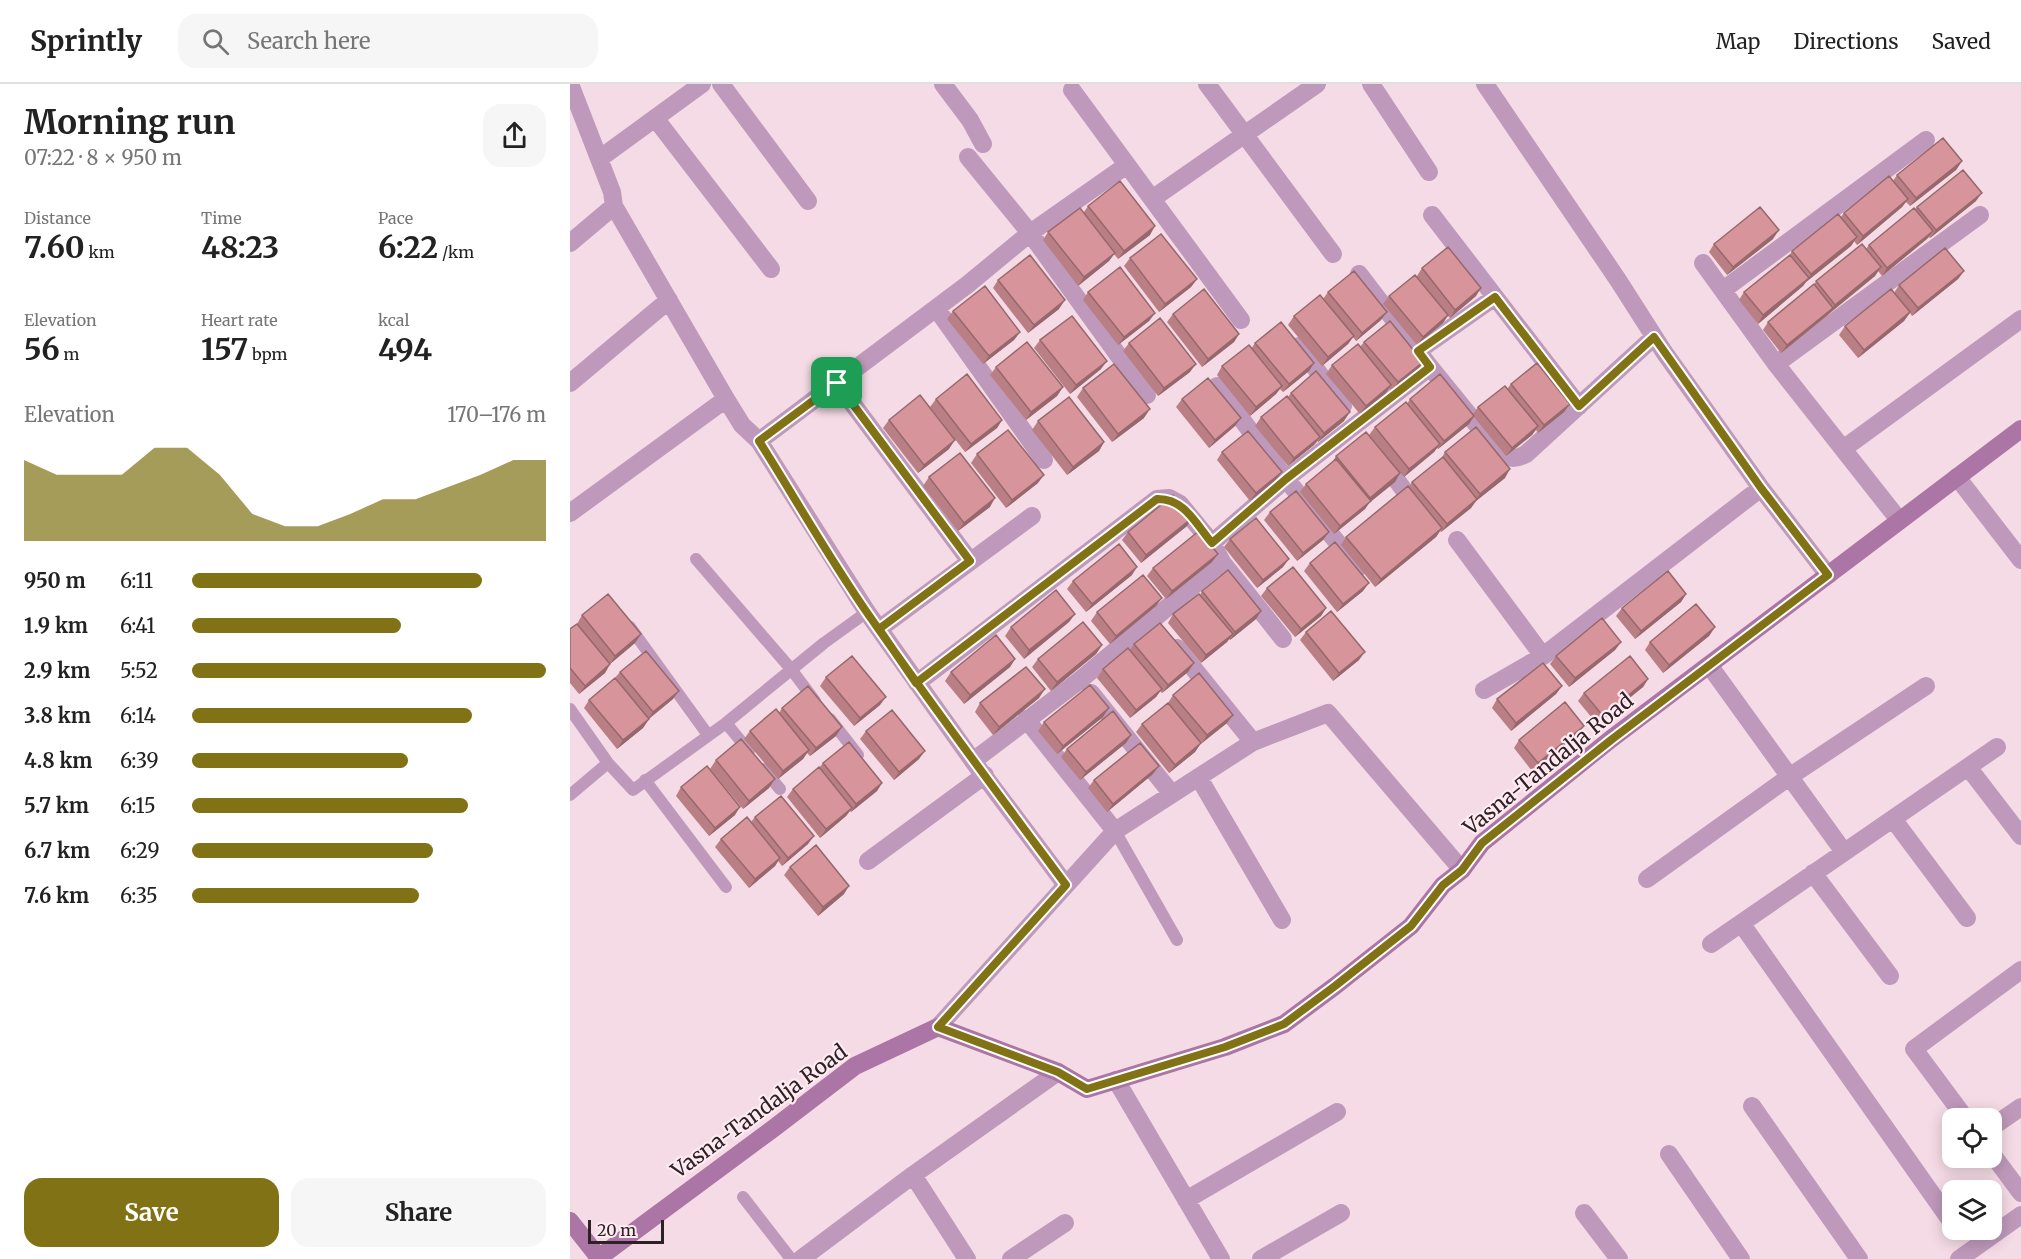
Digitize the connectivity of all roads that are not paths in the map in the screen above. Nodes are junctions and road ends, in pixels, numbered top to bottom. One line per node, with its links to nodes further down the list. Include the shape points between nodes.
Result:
1 (570, 84): 15 (street)
2 (702, 84): 10 (street)
3 (721, 84): 19 (street)
4 (943, 84): 13 (street)
5 (1207, 84): 11 (street)
6 (1317, 84): 11 (street)
7 (1371, 84): 17 (street)
8 (1485, 84): 36 (street)
9 (1072, 90): 16 (street)
10 (655, 118): 15 (street); 27 (street)
11 (1244, 135): 18 (street); 25 (street)
12 (1926, 140): 29 (street)
13 (983, 144)
14 (968, 157): 23 (street)
15 (599, 159): 20 (street)
16 (1127, 165): 18 (street); 23 (street)
17 (1429, 172)
18 (1152, 198): 34 (street)
19 (808, 201)
20 (614, 206): 24 (street); 31 (street)
21 (1432, 215): 30 (street)
22 (1980, 215): 38 (street)
23 (1030, 233): 32 (street); 43 (street)
24 (570, 243)
25 (1333, 254)
26 (1703, 262): 29 (street)
27 (771, 269)
28 (1359, 274): 37 (street)
29 (1723, 290): 38 (street)
30 (1495, 297): 37 (street); 45 (street)
31 (669, 300): 40 (street); 44 (street)
32 (936, 308): 41 (street); 50 (street)
33 (2021, 318): 49 (street)
34 (1241, 320)
35 (1287, 330): 47 (street)
36 (1654, 337): 45 (street); 53 (street)
37 (1418, 351): 39 (street)
38 (1776, 364): 49 (street)
39 (1430, 367): 45 (street, via 1508,458 1526,454); 47 (street)
40 (570, 382)
41 (837, 383): 48 (street); 61 (street)
42 (1217, 386): 52 (street)
43 (1147, 395)
44 (726, 399): 48 (street, via 742,425); 54 (street)
45 (1579, 406)
46 (2021, 429): 51 (street, Vasna-Tandalja Road)
47 (1364, 434): 52 (street); 56 (street)
48 (759, 441): 66 (street)
49 (1843, 449): 57 (street)
50 (1044, 459)
51 (1956, 477): 57 (street, Vasna-Tandalja Road); 62 (street)
52 (1286, 479): 59 (street); 64 (street)
53 (1761, 488): 65 (street); 71 (street)
54 (570, 513)
55 (1032, 516): 61 (street)
56 (1425, 520)
57 (1899, 520): 65 (street, Vasna-Tandalja Road)
58 (1457, 540): 71 (street)
59 (1212, 543): 63 (street); 75 (street, via 1180,504 1169,498 1157,499)
60 (696, 560): 73 (lane)
61 (970, 561): 69 (street)
62 (2021, 561)
63 (1222, 562): 68 (street); 70 (street)
64 (1358, 568)
65 (1828, 575): 72 (street, Vasna-Tandalja Road)
66 (867, 612): 69 (street); 73 (lane)
67 (624, 618): 81 (lane)
68 (1153, 619): 74 (street); 82 (street)
69 (879, 629): 75 (street)
70 (1283, 639)
71 (1543, 656): 77 (street)
72 (1709, 665): 88 (street); 99 (street, Vasna-Tandalja Road, via 1482,843)
73 (791, 669): 80 (lane); 86 (lane)
74 (1080, 680): 79 (street); 92 (street)
75 (916, 683): 87 (street)
76 (1926, 686): 88 (street)
77 (1484, 690)
78 (570, 709): 84 (lane)
79 (1026, 719): 87 (street); 95 (street)
80 (726, 723): 81 (lane); 91 (lane)
81 (708, 735): 90 (lane)
82 (1253, 742): 89 (street); 99 (street, via 1328,713)
83 (1997, 747): 85 (street)
84 (608, 763): 90 (lane, via 633,790); 93 (lane)
85 (1968, 767): 94 (street); 96 (street)
86 (868, 768)
87 (979, 768): 98 (street); 102 (street)
88 (1789, 777): 97 (street); 101 (street)
89 (1200, 778): 92 (street); 105 (street)
90 (645, 780): 103 (lane)
91 (780, 789)
92 (1172, 794): 95 (street)
93 (570, 795)
94 (1893, 819): 97 (street); 104 (street)
95 (1115, 831): 102 (street); 107 (lane)
96 (2021, 836)
97 (1844, 852): 100 (street)
98 (868, 861)
99 (1462, 870): 113 (street, Vasna-Tandalja Road, via 1443,885 1411,926 1284,1024 1225,1047)
100 (1813, 873): 106 (street); 110 (street)
101 (1647, 879)
102 (1066, 885): 111 (street)
103 (726, 887)
104 (1967, 918)
105 (1282, 920)
106 (1741, 923): 108 (street); 125 (street)
107 (1177, 940)
108 (1711, 944)
109 (2021, 970): 116 (street, via 1914,1049)
110 (1890, 976)
111 (938, 1027): 112 (street, Vasna-Tandalja Road); 133 (street, Vasna-Tandalja Road, via 855,1066)
112 (1058, 1072): 113 (street, Vasna-Tandalja Road, via 1087,1089); 121 (street)
113 (1116, 1080): 124 (street)
114 (1752, 1106): 142 (street)
115 (2021, 1107): 118 (street)
116 (1958, 1108)
117 (1337, 1112): 124 (street)
118 (2002, 1120)
119 (1669, 1154): 141 (street)
120 (2002, 1167): 122 (street)
121 (913, 1175): 135 (street); 136 (street)
122 (2021, 1193)
123 (743, 1197): 134 (lane)
124 (1186, 1200): 138 (street)
125 (1942, 1208)
126 (1341, 1213): 139 (street)
127 (1584, 1213): 140 (street)
128 (2021, 1215): 132 (street)
129 (570, 1221): 133 (street)
130 (1065, 1223): 137 (street)
131 (1960, 1240): 132 (street)
132 (1965, 1255)
133 (599, 1258)
134 (791, 1259)
135 (801, 1259)
136 (967, 1259)
137 (1011, 1259)
138 (1221, 1259)
139 (1261, 1259)
140 (1619, 1259)
141 (1741, 1259)
142 (1859, 1259)

